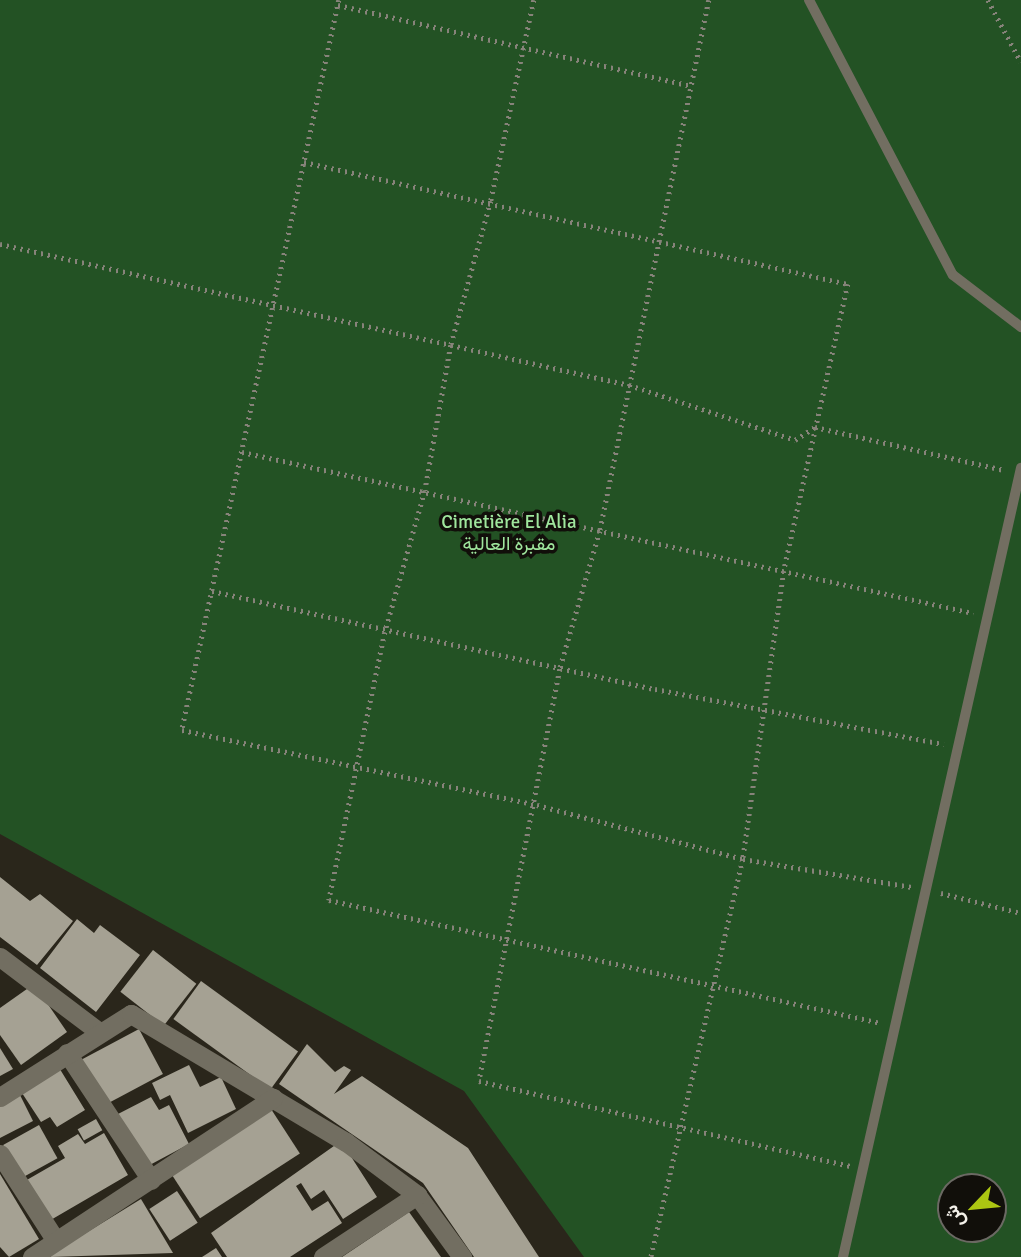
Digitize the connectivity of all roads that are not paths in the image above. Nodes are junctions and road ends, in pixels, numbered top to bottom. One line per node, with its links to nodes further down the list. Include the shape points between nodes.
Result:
1 (809, 0): 2 (lane, via 953,275)
2 (1021, 327)
3 (1020, 471): 16 (lane)
4 (0, 957): 5 (street)
5 (99, 1032): 6 (street); 8 (street, via 131,1013)
6 (67, 1053): 7 (street); 10 (street)
7 (0, 1097)
8 (272, 1098): 10 (street); 11 (street)
9 (0, 1154): 12 (street)
10 (151, 1180): 12 (street)
11 (417, 1195): 14 (street); 15 (street)
12 (56, 1241): 13 (street)
13 (32, 1257)
14 (323, 1257)
15 (463, 1257)
16 (843, 1257)

